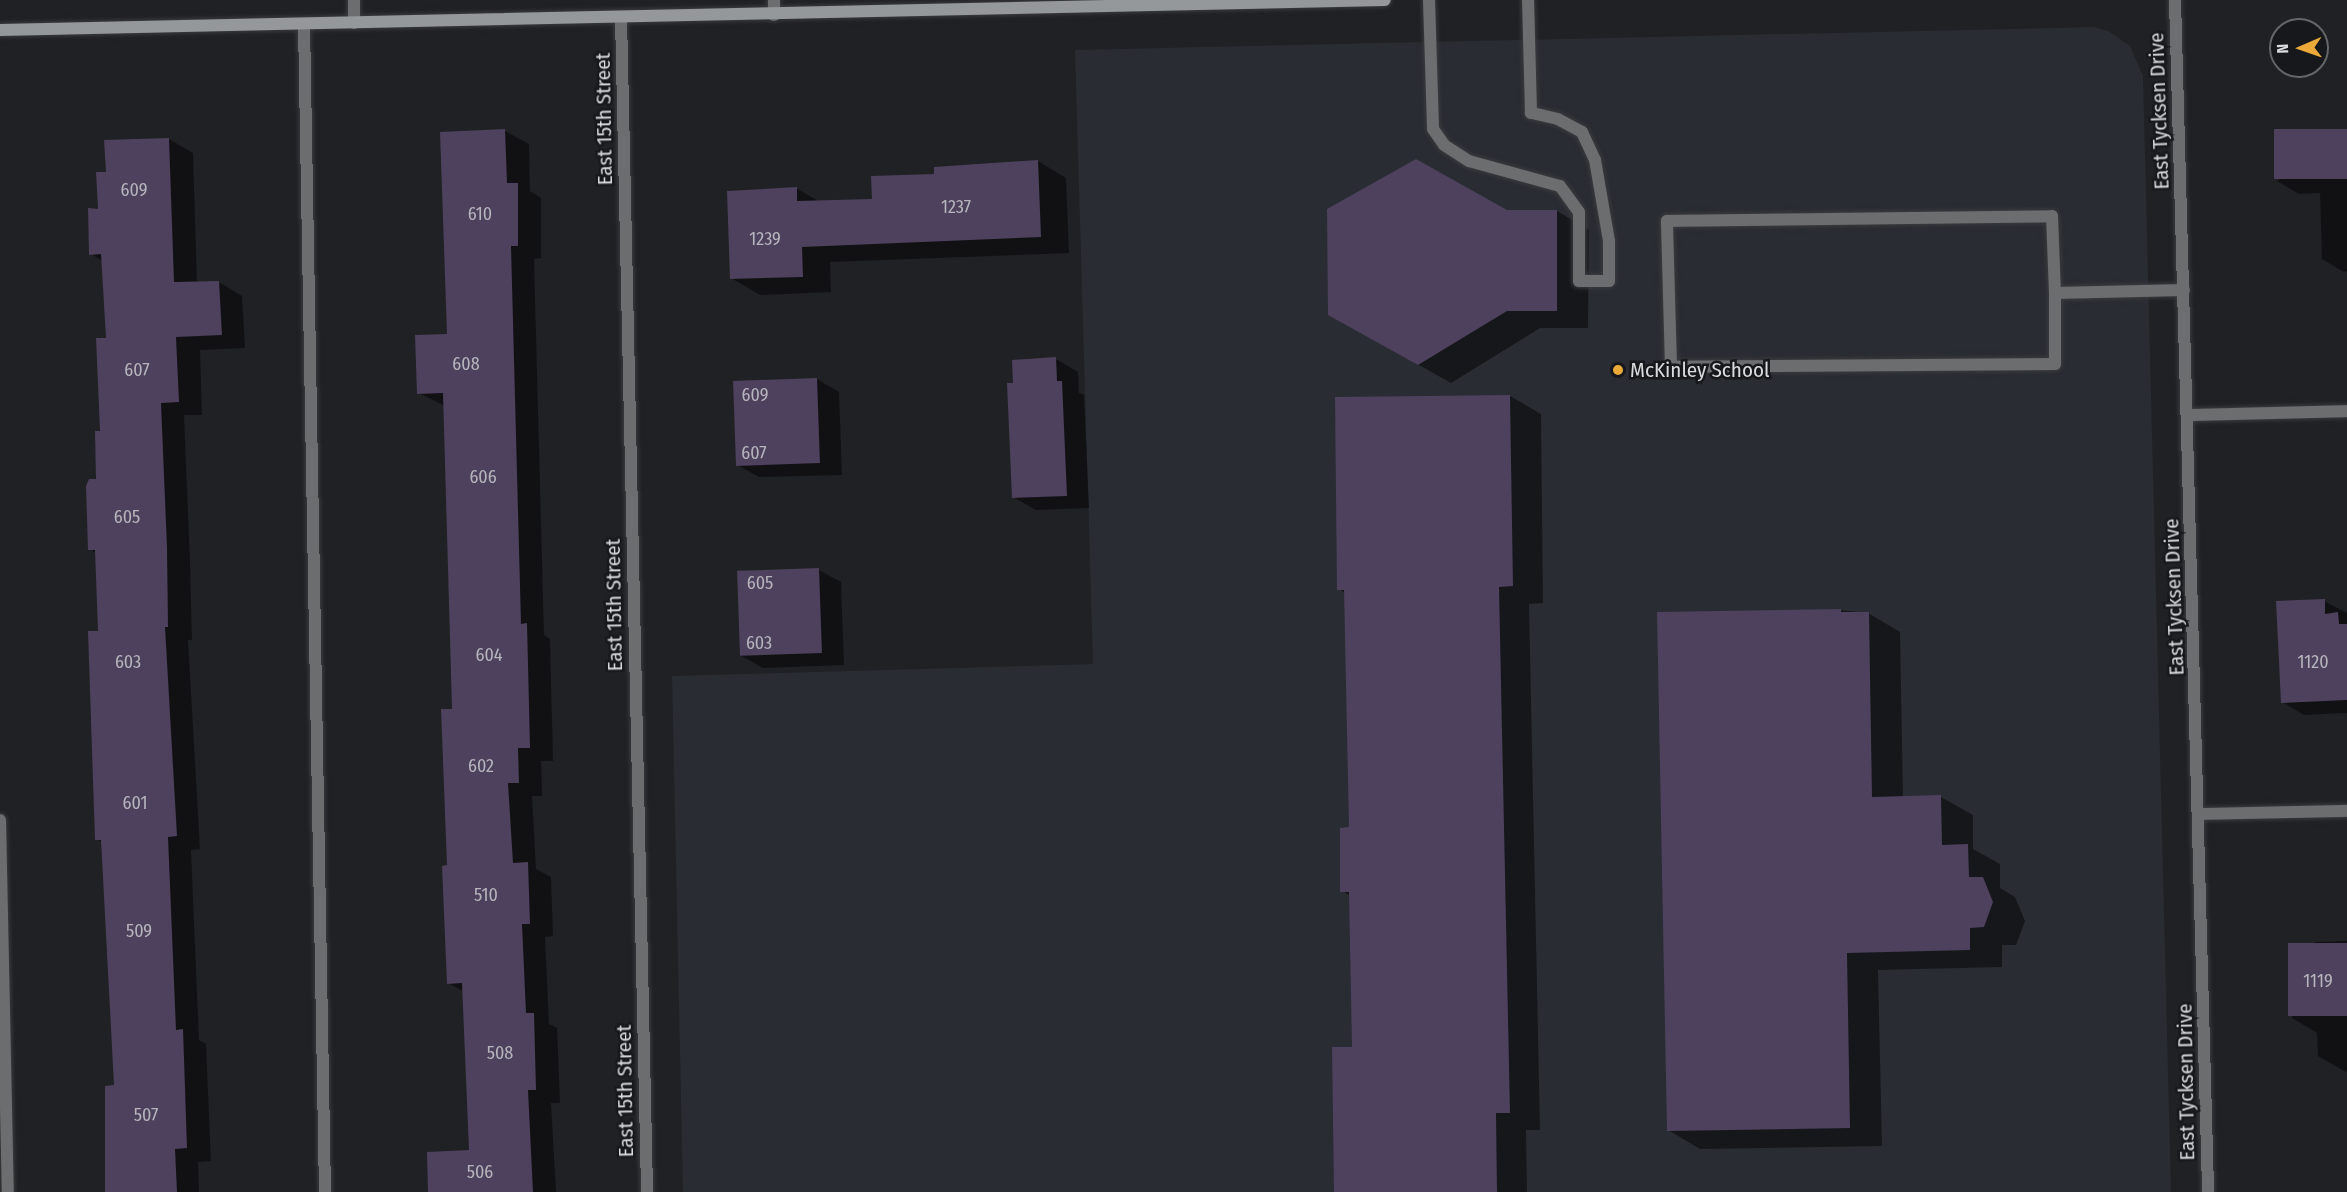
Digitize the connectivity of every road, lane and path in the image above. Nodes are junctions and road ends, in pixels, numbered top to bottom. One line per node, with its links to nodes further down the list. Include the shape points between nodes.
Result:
1 (354, 0): 9 (street)
2 (774, 0): 7 (street)
3 (1385, 0): 7 (main road)
4 (1429, 0): 5 (street, via 1433,129 1444,145 1469,161 1560,186 1579,212 1580,281 1609,281 1609,241 1595,160 1582,132 1558,119 1531,113)
5 (1528, 0)
6 (2175, 0): 12 (street, East Tycksen Drive)
7 (774, 15): 8 (main road)
8 (621, 16): 9 (main road); 21 (street, East 15th Street)
9 (354, 22): 10 (main road)
10 (304, 24): 11 (main road); 20 (street)
11 (0, 30)
12 (2184, 290): 13 (street); 15 (street, East Tycksen Drive)
13 (2055, 293): 13 (street, via 2052,216 1667,221 1671,367 2055,364)
14 (2347, 411): 15 (street)
15 (2188, 415): 17 (street, East Tycksen Drive)
16 (2347, 811): 17 (street)
17 (2200, 814): 22 (street, East Tycksen Drive)
18 (0, 819): 19 (street)
19 (8, 1192)
20 (325, 1192)
21 (647, 1192)
22 (2208, 1192)

